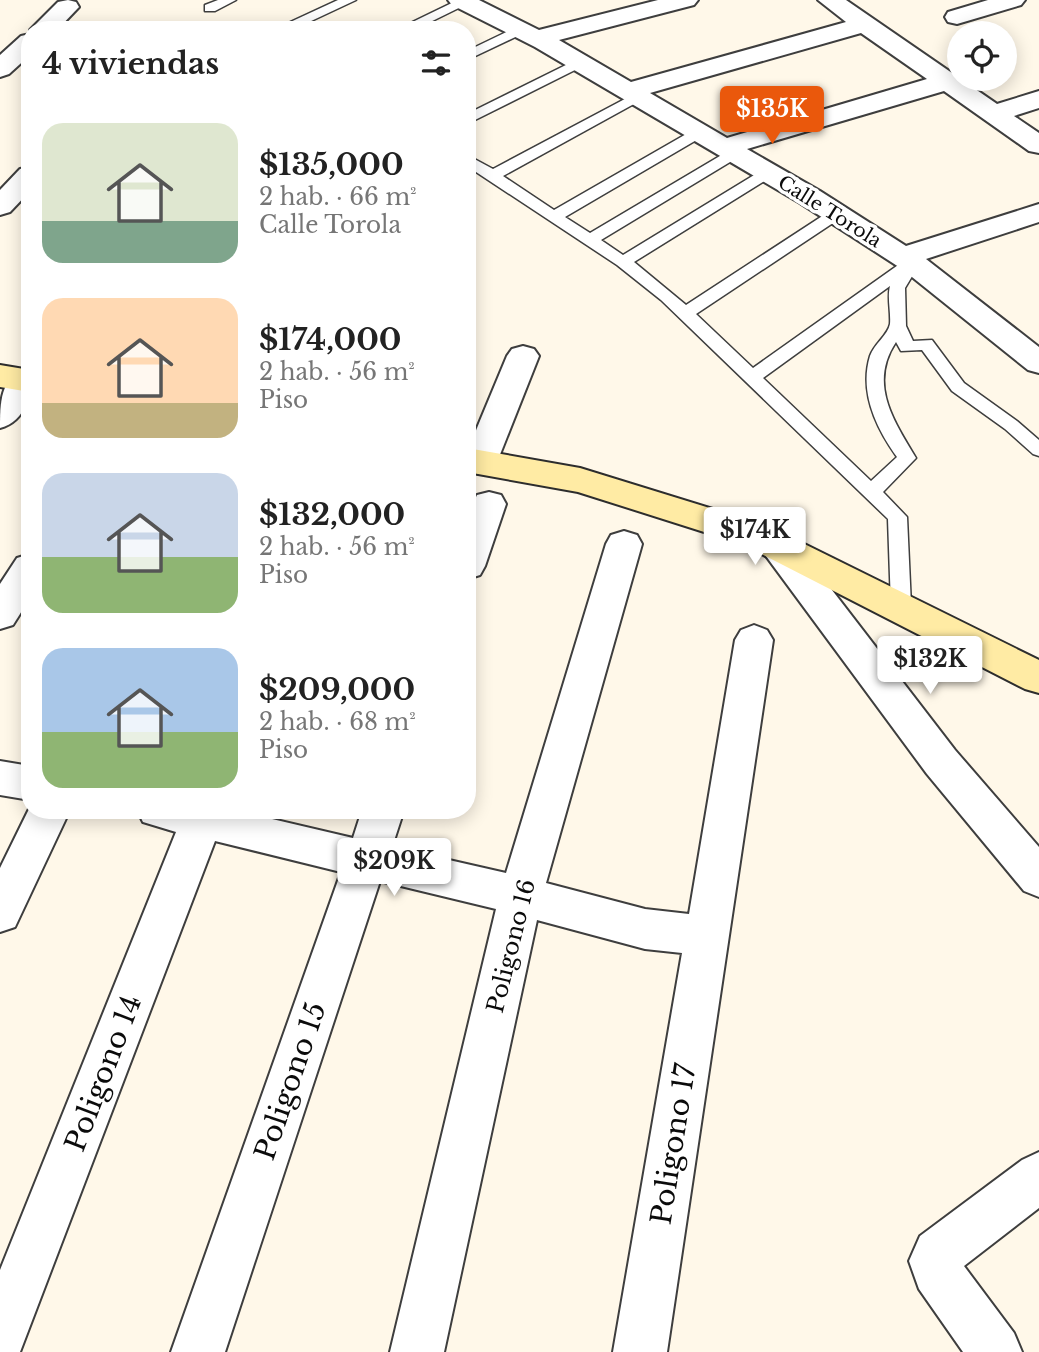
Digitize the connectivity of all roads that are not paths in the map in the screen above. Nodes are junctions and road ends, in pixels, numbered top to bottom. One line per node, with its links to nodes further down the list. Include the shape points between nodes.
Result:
1 (229, 0): 8 (lane)
2 (349, 0): 11 (lane)
3 (686, 0): 14 (street)
4 (830, 0): 13 (street)
5 (1013, 0): 9 (street)
6 (462, 1): 12 (lane); 14 (street, Calle Torola)
7 (67, 7): 10 (street)
8 (209, 8)
9 (957, 17)
10 (52, 21)
11 (301, 21)
12 (421, 21)
13 (866, 24): 19 (street); 22 (street)
14 (529, 34): 16 (lane); 17 (street, Calle Torola)
15 (21, 49): 18 (street)
16 (476, 53)
17 (580, 62): 22 (street, Calle Torola); 25 (lane)
18 (0, 69)
19 (947, 80)
20 (947, 82): 28 (street)
21 (964, 91): 24 (street)
22 (633, 94): 26 (street, Calle Torola); 31 (lane)
23 (1039, 99): 24 (street)
24 (996, 113): 27 (street)
25 (476, 115)
26 (700, 132): 28 (street, Calle Torola); 36 (lane)
27 (1039, 145)
28 (729, 150): 30 (street, Calle Torola); 37 (lane)
29 (476, 165): 31 (lane)
30 (769, 172): 35 (street, Calle Torola); 39 (lane)
31 (493, 175): 36 (lane)
32 (21, 185): 33 (street)
33 (0, 206)
34 (1039, 212): 38 (street)
35 (836, 214): 38 (street, Calle Torola); 40 (lane)
36 (554, 217): 37 (lane)
37 (590, 240): 39 (lane)
38 (908, 260): 41 (lane, via 897,288); 43 (street, Calle Torola); 45 (lane)
39 (623, 262): 40 (lane)
40 (687, 313): 45 (lane)
41 (898, 326): 47 (lane, via 907,347 926,344 958,387); 50 (lane, via 878,354 875,380 881,414 907,458)
42 (523, 356): 48 (street)
43 (1039, 363)
44 (19, 373): 46 (street)
45 (752, 377): 50 (lane)
46 (0, 417)
47 (1039, 450)
48 (476, 457)
49 (476, 461): 54 (street, via 580,480 755,535)
50 (871, 492): 56 (lane, via 897,517)
51 (489, 504): 52 (street)
52 (476, 541)
53 (624, 544): 68 (street, Poligono 16)
54 (779, 547): 56 (street); 67 (street, via 941,761)
55 (21, 581): 57 (street)
56 (901, 606): 59 (street)
57 (0, 615)
58 (754, 640): 70 (street, Poligono 17)
59 (1039, 678)
60 (0, 778): 61 (street)
61 (21, 782)
62 (45, 819): 69 (street)
63 (187, 819): 72 (street, Poligono 14)
64 (212, 819): 66 (street)
65 (380, 819): 66 (street, Poligono 15)
66 (366, 859): 68 (street); 73 (street, Poligono 15)
67 (1039, 878)
68 (522, 896): 70 (street, via 645,929); 74 (street, Poligono 16)
69 (0, 912)
70 (707, 936): 75 (street, Poligono 17)
71 (1039, 1177): 76 (street, via 934,1261)
72 (0, 1336)
73 (198, 1352)
74 (417, 1352)
75 (640, 1352)
76 (995, 1352)

